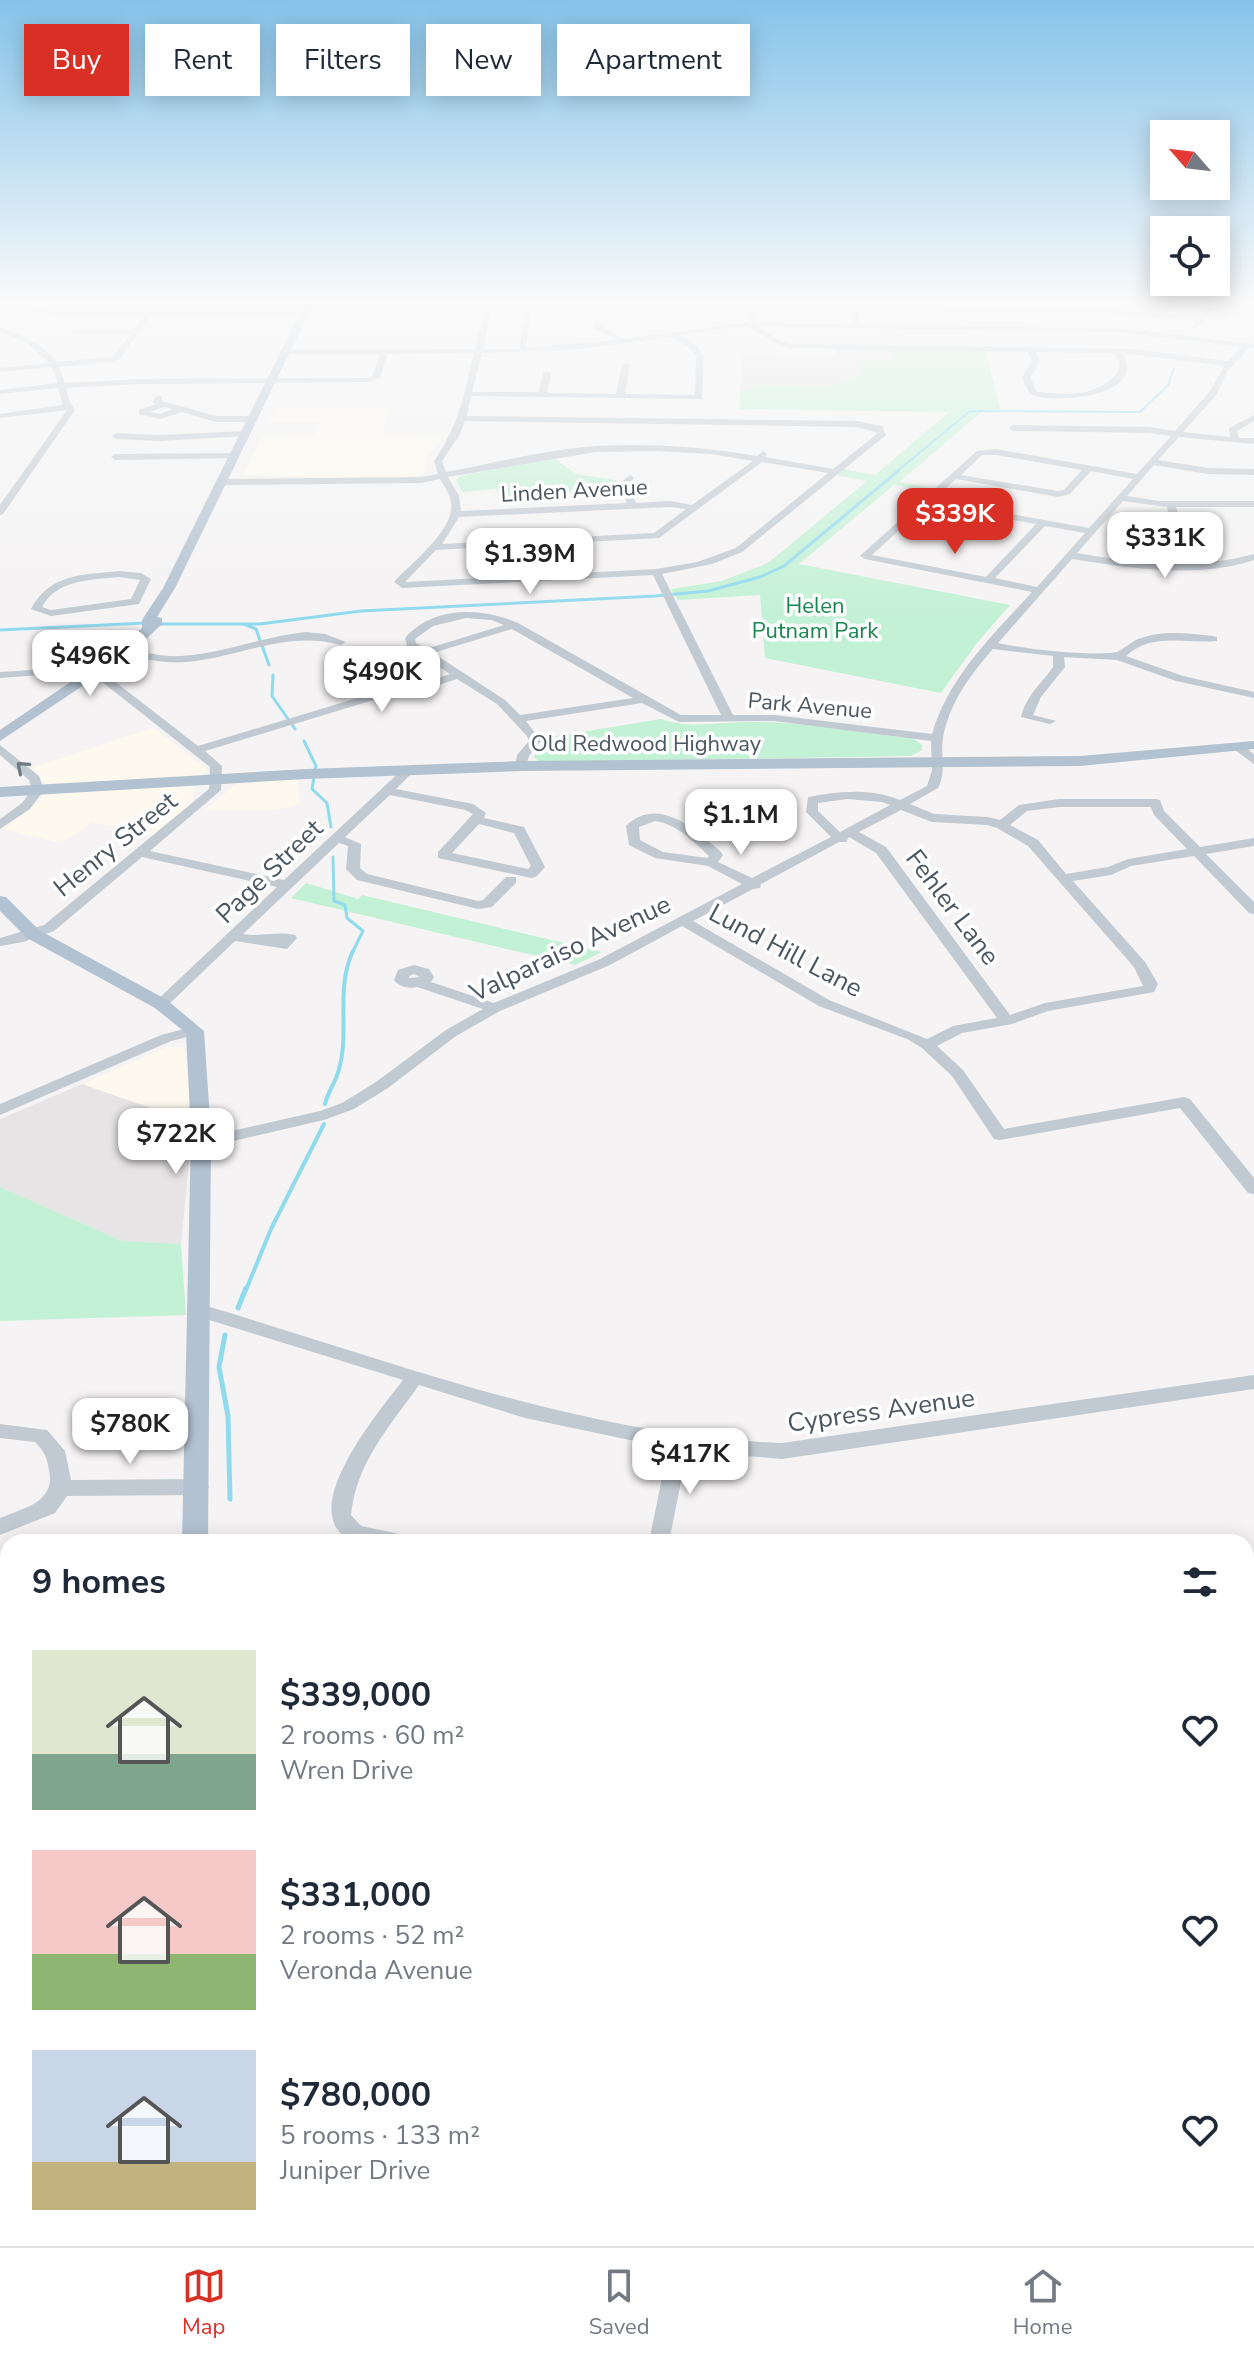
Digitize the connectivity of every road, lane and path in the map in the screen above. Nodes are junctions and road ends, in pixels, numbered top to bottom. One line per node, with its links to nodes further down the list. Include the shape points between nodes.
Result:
1 (69, 407): 44 (street, via 70,416)
2 (63, 408): 10 (street)
3 (150, 408): 9 (street, via 142,412 160,417)
4 (178, 408): 9 (street)
5 (190, 408): 9 (street)
6 (256, 408): 13 (main road)
7 (464, 408): 11 (street)
8 (1199, 408): 18 (street)
9 (183, 410): 13 (street, via 219,419)
10 (0, 416)
11 (462, 418): 15 (street); 34 (street, via 438,461)
12 (1254, 418): 21 (street, via 1232,430)
13 (250, 419): 19 (main road)
14 (890, 425): 15 (street)
15 (879, 428): 31 (street, via 881,436)
16 (1013, 428): 17 (street)
17 (1121, 429): 18 (street); 23 (street)
18 (1176, 433): 21 (street); 29 (street)
19 (244, 434): 20 (street); 27 (main road)
20 (116, 436)
21 (1235, 440): 22 (street)
22 (1254, 441)
23 (1113, 444)
24 (530, 447): 28 (street)
25 (763, 455): 28 (street, via 654,448); 31 (street); 43 (street)
26 (116, 456): 27 (street)
27 (233, 456): 37 (main road)
28 (545, 456): 34 (street)
29 (1152, 462): 32 (street); 35 (street)
30 (1089, 468): 33 (street, via 985,452); 33 (street, via 1067,492 1058,494); 35 (street)
31 (836, 472): 55 (street, via 739,550 707,564)
32 (1254, 472)
33 (952, 476): 39 (street)
34 (443, 477): 37 (street); 45 (street, via 457,503)
35 (1139, 477): 38 (street)
36 (630, 478): 42 (street, via 624,484)
37 (220, 482): 59 (main road)
38 (1120, 498): 40 (street); 49 (street)
39 (926, 502): 46 (street); 47 (street)
40 (1171, 504): 41 (street); 48 (street)
41 (1254, 504)
42 (632, 505): 43 (street, Linden Avenue); 45 (street, Linden Avenue)
43 (695, 508): 51 (street, via 648,537)
44 (0, 512)
45 (455, 514): 51 (street)
46 (1042, 523): 49 (street); 56 (street)
47 (896, 528): 50 (street); 56 (street, via 865,556)
48 (1168, 529)
49 (1090, 531): 52 (street)
50 (934, 535)
51 (433, 547): 55 (street, via 399,582 402,585)
52 (1069, 555): 53 (street, via 1209,565); 60 (street)
53 (1254, 557)
54 (53, 571): 57 (street)
55 (656, 572): 76 (street)
56 (988, 580): 60 (street)
57 (62, 582): 58 (street, via 119,574 141,576); 58 (street, via 49,588 36,609 51,613 128,604 138,599)
58 (146, 582): 59 (street)
59 (172, 582): 65 (main road, via 152,621)
60 (1039, 590): 64 (street)
61 (514, 625): 66 (street); 66 (street, via 490,615 443,619 410,638); 74 (street)
62 (1213, 639): 68 (street, via 1155,637)
63 (341, 642): 65 (street, via 304,636 188,659)
64 (990, 645): 67 (street); 79 (street, via 958,688)
65 (124, 652): 70 (main road)
66 (423, 653): 72 (street)
67 (1058, 654): 68 (street); 77 (street, via 1059,667 1037,689 1027,717)
68 (1118, 657): 73 (street, via 1180,679)
69 (65, 671): 71 (street)
70 (96, 672): 78 (main road); 82 (street)
71 (0, 675)
72 (458, 675): 75 (street); 82 (street)
73 (1254, 695)
74 (641, 700): 75 (street); 76 (street, Park Avenue, via 679,719)
75 (519, 719): 85 (street, via 535,741)
76 (729, 719): 79 (street, Park Avenue, via 796,720)
77 (1050, 721)
78 (0, 737)
79 (937, 738): 84 (street)
80 (1246, 746): 83 (street); 84 (main road, Old Redwood Highway, via 1080,761)
81 (0, 749): 88 (street, one-way to 81, via 35,779)
82 (196, 750): 87 (street, via 216,766)
83 (1254, 760)
84 (938, 762): 85 (main road, Old Redwood Highway); 91 (street, Valparaiso Avenue, via 932,788)
85 (521, 766): 86 (main road, Old Redwood Highway)
86 (409, 770): 87 (main road, Old Redwood Highway); 89 (street, Page Street)
87 (216, 780): 88 (main road, Old Redwood Highway); 99 (street, Henry Street, via 209,797)
88 (38, 790): 90 (main road, Old Redwood Highway); 93 (street)
89 (388, 791): 92 (street, via 469,807 480,813); 96 (street, Page Street)
90 (0, 792)
91 (904, 805): 94 (street, via 932,818); 95 (street, Valparaiso Avenue); 95 (street, Fehler Lane, via 868,796 812,800 812,812)
92 (476, 820): 92 (street, via 519,830 538,867 531,874 443,855)
93 (0, 825)
94 (1002, 825): 98 (street, via 1023,808 1156,803 1158,812); 101 (street, via 1033,843)
95 (846, 836): 104 (street, Valparaiso Avenue); 115 (street, Fehler Lane, via 881,850)
96 (337, 839): 102 (street, via 355,844 353,869 362,877 478,905 487,904); 103 (street, Page Street)
97 (1254, 842): 98 (street)
98 (1196, 851): 101 (street); 106 (street)
99 (141, 853): 103 (street); 108 (street, Henry Street, via 69,913)
100 (711, 863): 100 (street, via 716,855 680,823 648,818 632,826 634,842 646,850); 104 (street)
101 (1063, 878): 115 (street, via 1151,984 1149,989 1045,1007)
102 (511, 880)
103 (287, 885): 109 (street, Page Street)
104 (755, 885): 107 (street, Valparaiso Avenue)
105 (0, 901): 108 (main road)
106 (1254, 910)
107 (683, 921): 114 (street, Valparaiso Avenue, via 605,962); 117 (street, Lund Hill Lane, via 824,1003)
108 (33, 934): 111 (street, Henry Street); 113 (main road)
109 (234, 937): 110 (street); 113 (street, Page Street)
110 (257, 941)
111 (0, 942)
112 (420, 983): 114 (street)
113 (161, 1004): 116 (main road)
114 (495, 1008): 119 (street, Valparaiso Avenue, via 348,1106)
115 (1007, 1021): 117 (street, via 958,1029)
116 (195, 1031): 118 (street, via 166,1038); 119 (main road)
117 (927, 1045): 120 (street, Lund Hill Lane, via 958,1073 1000,1135 1184,1102)
118 (0, 1110)
119 (199, 1144): 121 (main road)
120 (1254, 1189)
121 (196, 1309): 122 (street, Cypress Avenue); 126 (main road)
122 (415, 1377): 125 (street, Cypress Avenue, via 525,1411); 130 (street, via 340,1494 341,1517)
123 (1254, 1382): 125 (street, Cypress Avenue, via 782,1451)
124 (0, 1431): 127 (street, via 40,1435 55,1451)
125 (679, 1441): 131 (street)
126 (199, 1487): 127 (street); 129 (main road)
127 (61, 1488): 128 (street, via 48,1507)
128 (0, 1527)
129 (196, 1534)
130 (360, 1534)
131 (661, 1534)

